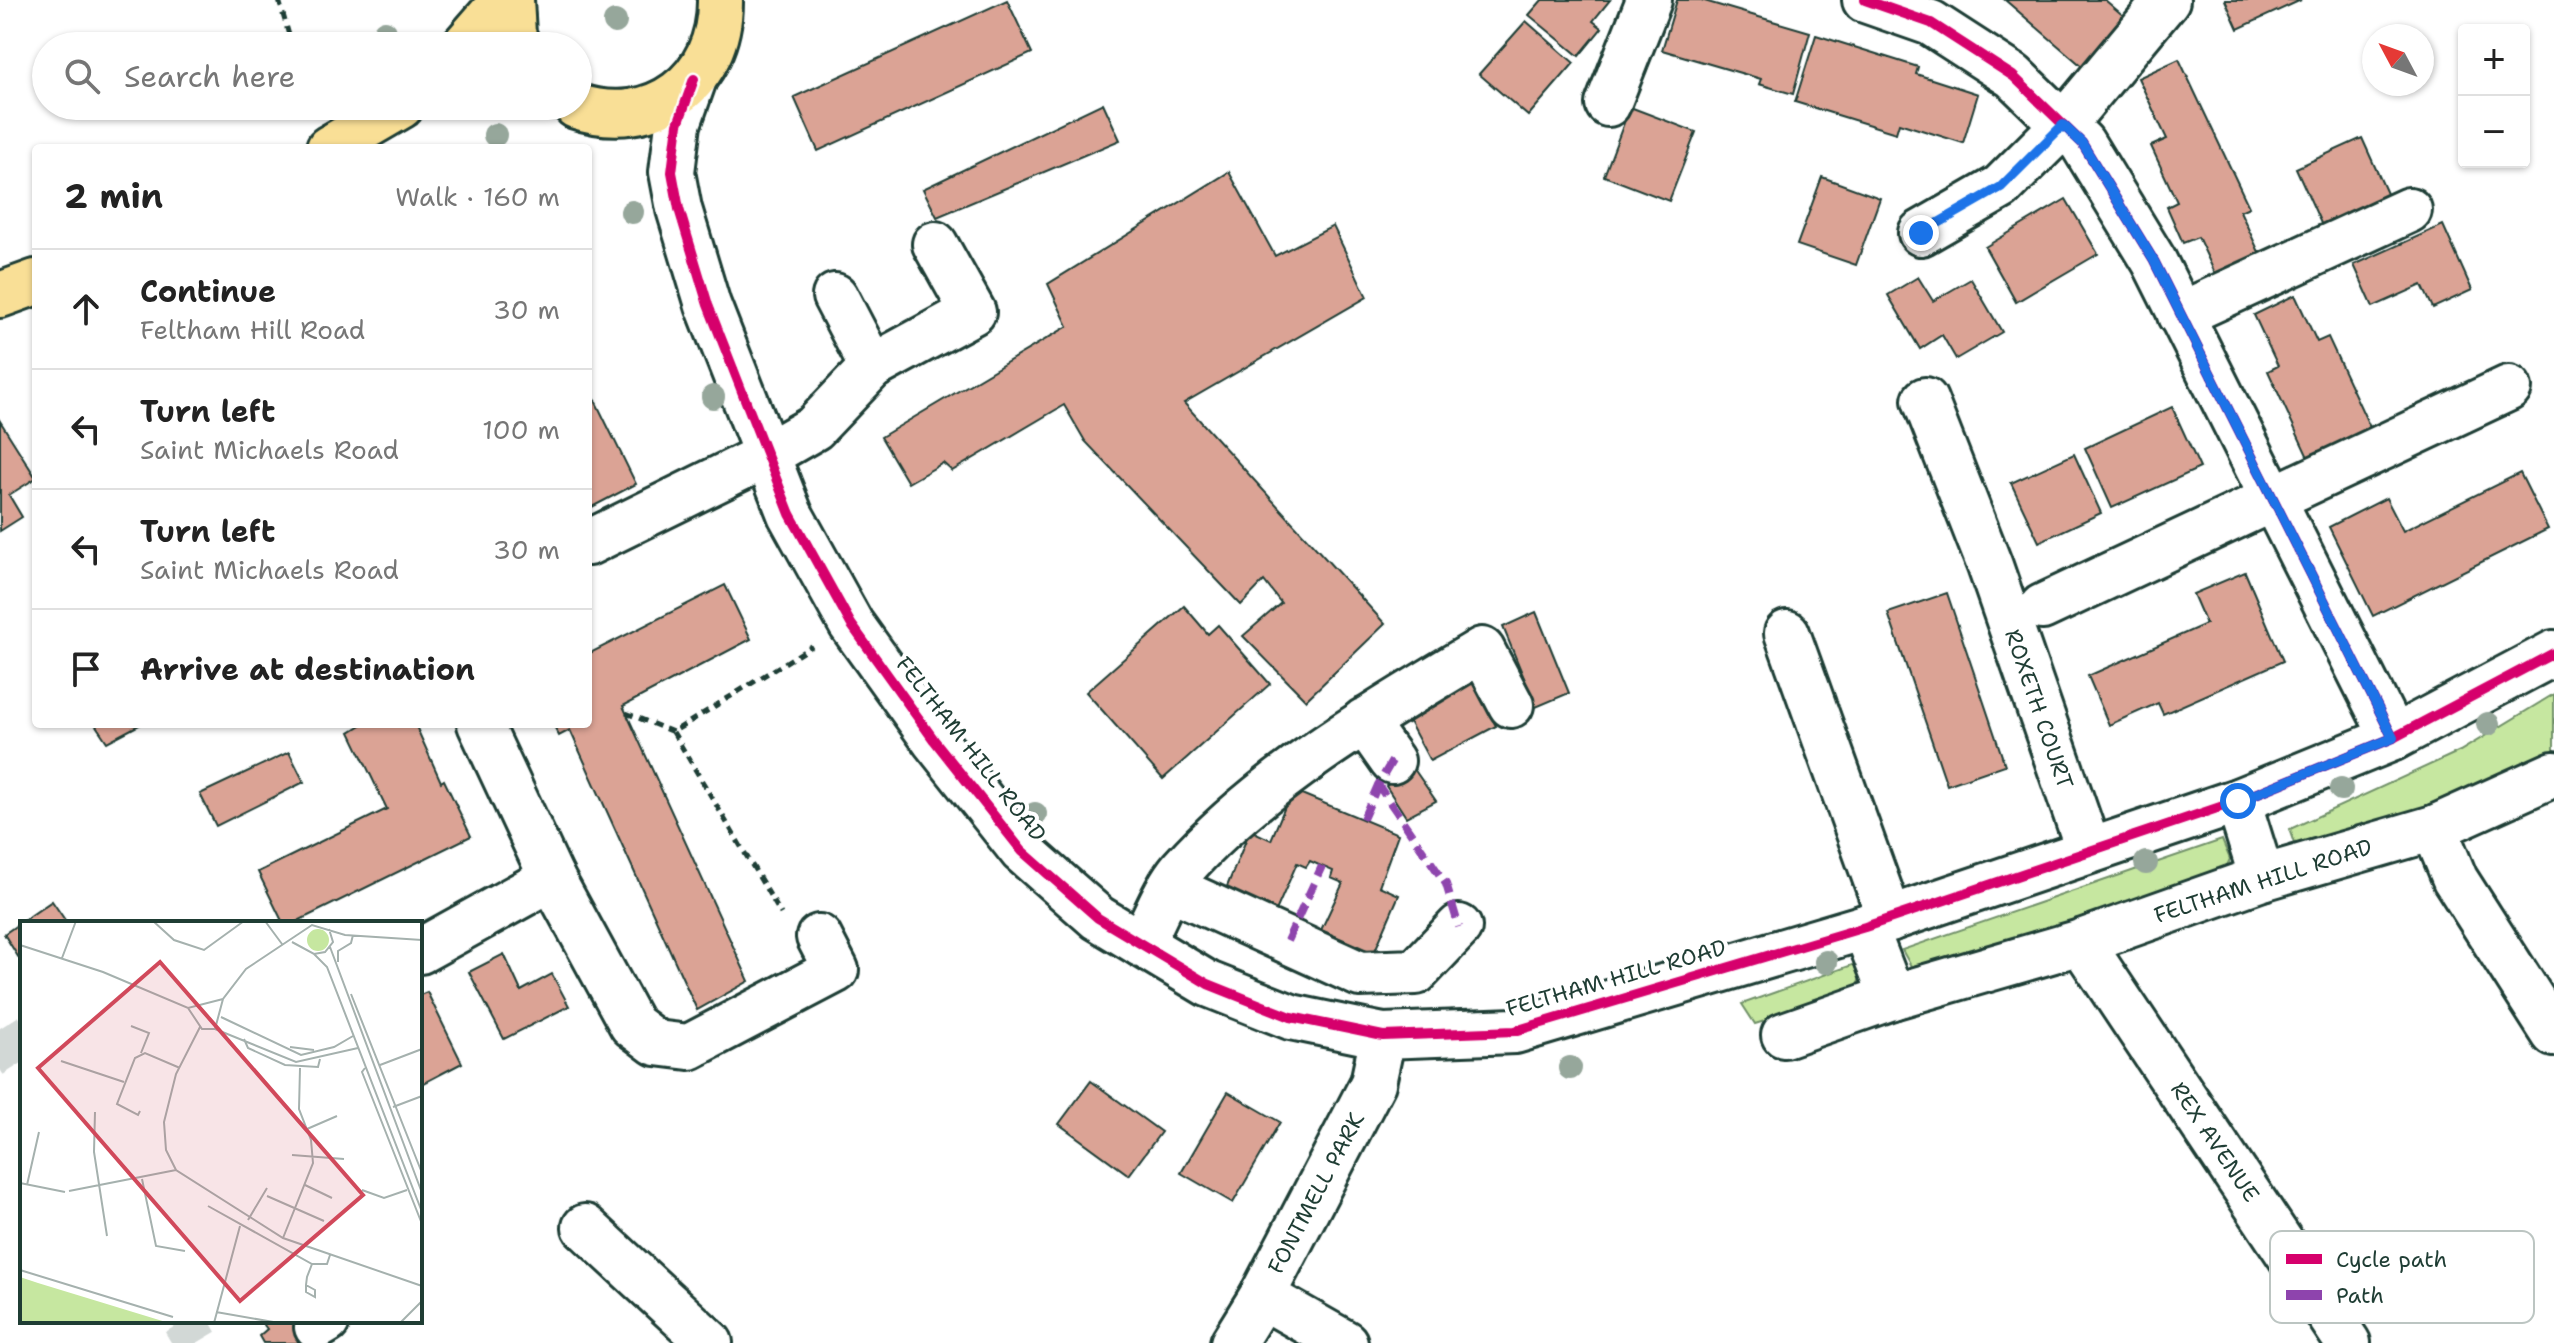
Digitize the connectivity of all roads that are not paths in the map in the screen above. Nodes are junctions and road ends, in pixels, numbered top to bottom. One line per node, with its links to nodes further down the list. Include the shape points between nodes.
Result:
1 (504, 0): 7 (main road)
2 (511, 0): 8 (main road)
3 (1649, 0): 10 (street)
4 (1865, 0): 14 (street, via 1931,23 2013,76)
5 (2167, 0): 14 (street)
6 (731, 8): 9 (main road)
7 (476, 32)
8 (513, 32)
9 (694, 79): 11 (main road, via 665,102); 16 (street, FELTHAM HILL ROAD, via 678,124)
10 (1608, 104)
11 (623, 111): 12 (main road); 16 (street, FELTHAM HILL ROAD, via 648,130)
12 (592, 112)
13 (377, 120): 15 (main road)
14 (2063, 125): 18 (street, via 2001,187); 23 (street, via 2082,143 2154,261)
15 (336, 144)
16 (672, 172): 27 (street, FELTHAM HILL ROAD, via 708,305)
17 (2409, 210): 23 (street)
18 (1921, 233)
19 (935, 244): 24 (street, via 973,312)
20 (32, 283): 21 (main road)
21 (0, 295)
22 (835, 296): 24 (street)
23 (2180, 315): 28 (street)
24 (872, 367): 27 (street, via 814,428)
25 (2509, 388): 28 (street)
26 (1925, 400): 41 (street, ROXETH COURT, via 1990,566)
27 (767, 455): 29 (street); 49 (street, FELTHAM HILL ROAD, via 790,514 851,624 934,740 1022,851 1098,918)
28 (2271, 499): 30 (street); 36 (street)
29 (592, 541)
30 (2042, 607)
31 (1787, 633): 45 (street)
32 (2554, 653): 36 (street, FELTHAM HILL ROAD)
33 (1511, 705): 34 (street, via 1482,650)
34 (1364, 721): 37 (street); 44 (street, via 1250,807 1181,871)
35 (482, 728): 42 (street)
36 (2393, 738): 39 (street, FELTHAM HILL ROAD)
37 (1392, 761)
38 (2554, 774): 40 (street, FELTHAM HILL ROAD)
39 (2238, 801): 41 (street, FELTHAM HILL ROAD); 43 (street)
40 (2434, 828): 43 (street, FELTHAM HILL ROAD); 52 (street, via 2455,879)
41 (2089, 851): 45 (street, FELTHAM HILL ROAD)
42 (552, 878): 47 (street, via 632,1025 656,1043 689,1047 836,970); 50 (street)
43 (2262, 878): 48 (street, FELTHAM HILL ROAD)
44 (1171, 888): 46 (street, via 1360,974 1416,972); 49 (street)
45 (1877, 923): 51 (street); 54 (street, FELTHAM HILL ROAD, via 1515,1031)
46 (1459, 927)
47 (819, 937)
48 (2081, 942): 51 (street, FELTHAM HILL ROAD); 56 (street, REX AVENUE)
49 (1141, 944): 54 (street, FELTHAM HILL ROAD, via 1208,984 1291,1017)
50 (422, 950)
51 (1892, 997): 53 (street, FELTHAM HILL ROAD)
52 (2554, 1034)
53 (1784, 1035)
54 (1383, 1036): 57 (street, FONTMELL PARK, via 1373,1083)
55 (585, 1227): 59 (street)
56 (2273, 1231)
57 (1262, 1296): 60 (street, FONTMELL PARK); 61 (street)
58 (2335, 1323): 62 (street, REX AVENUE)
59 (710, 1343)
60 (1233, 1343)
61 (1345, 1343)
62 (2348, 1343)

